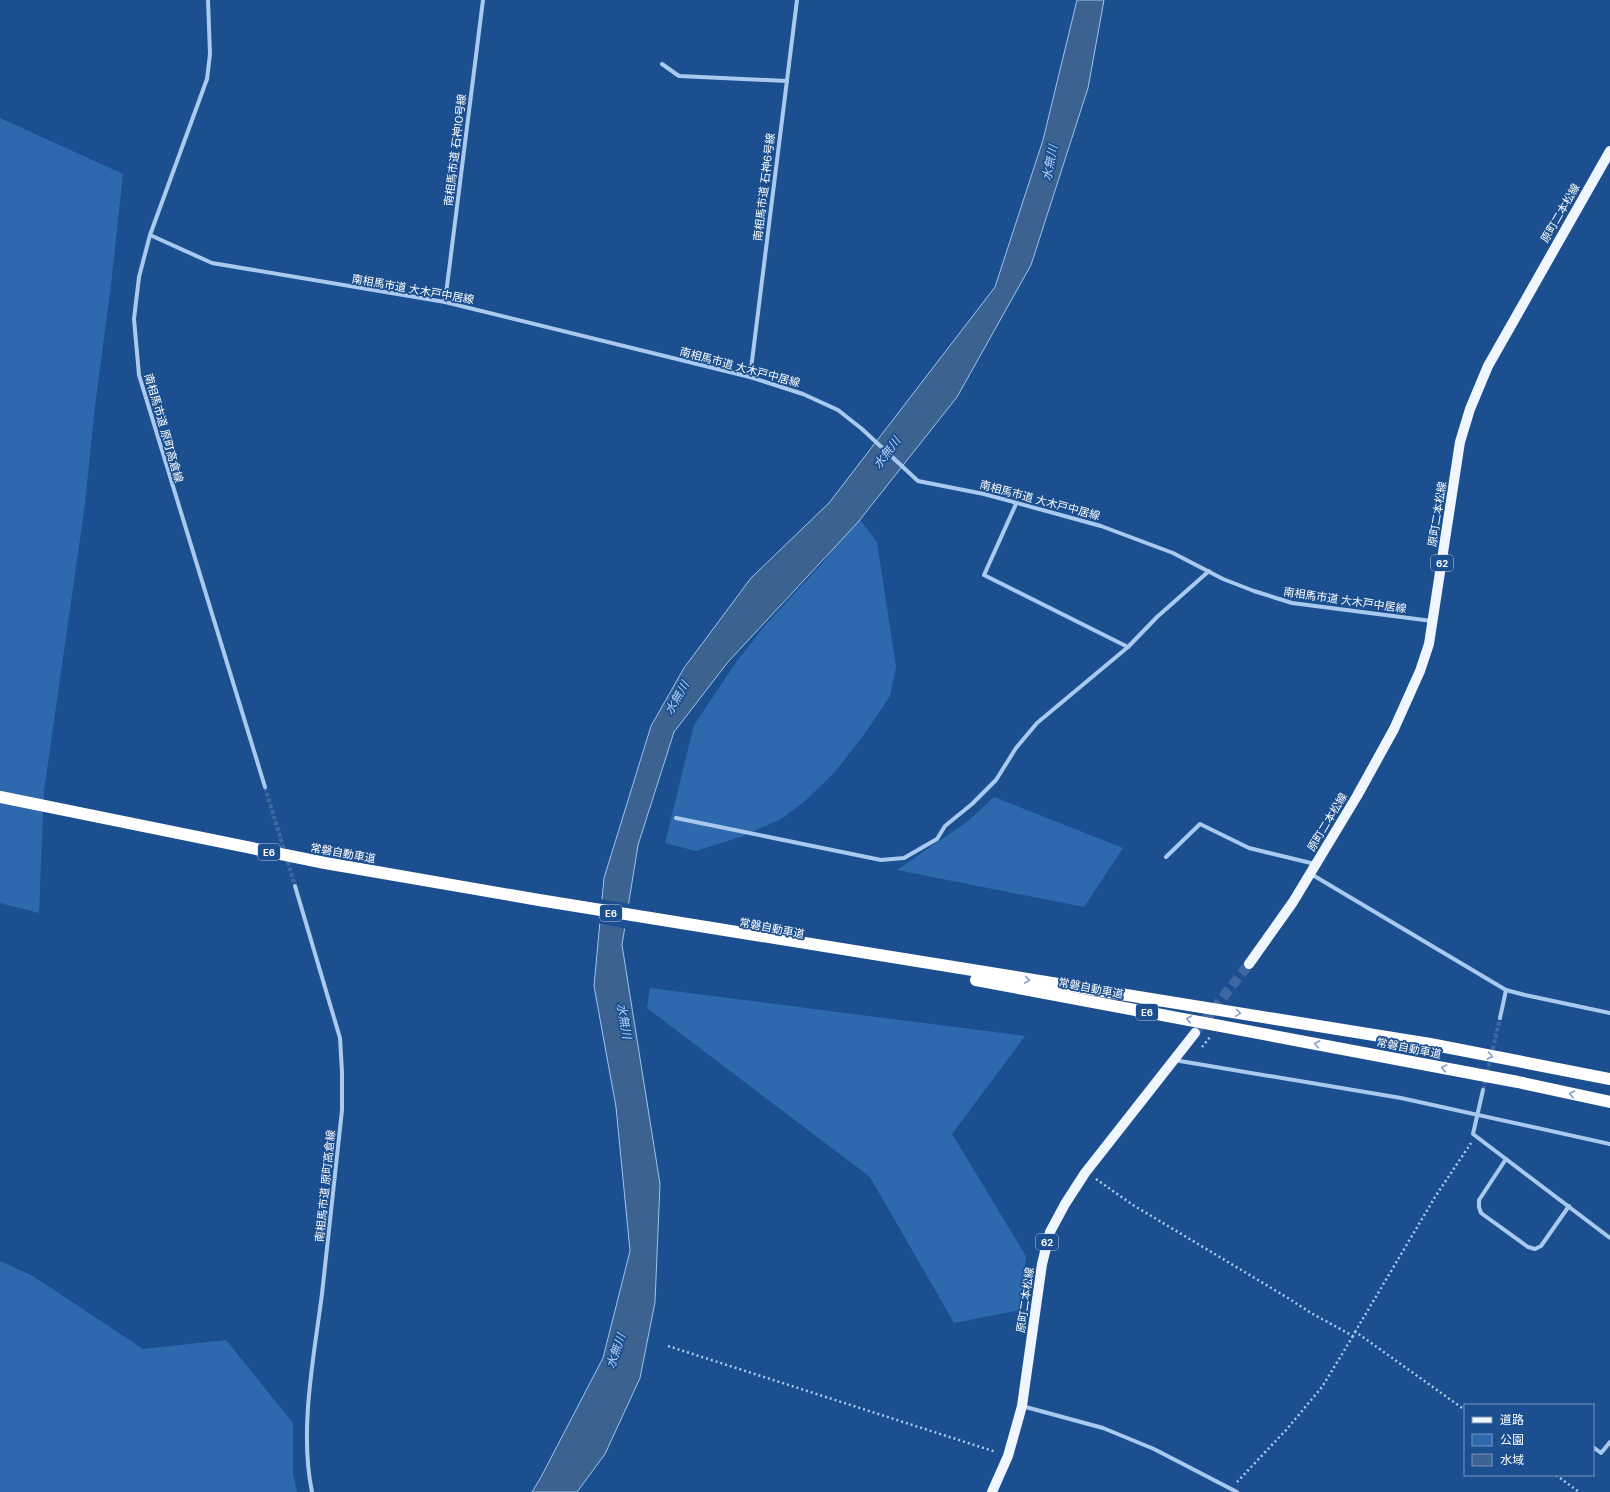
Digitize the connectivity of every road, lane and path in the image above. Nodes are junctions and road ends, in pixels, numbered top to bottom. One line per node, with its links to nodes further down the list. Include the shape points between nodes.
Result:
1 (208, 0): 7 (street, 南相馬市道 原町高倉線, via 210,54 207,79)
2 (483, 0): 8 (street, 南相馬市道 石神10号線)
3 (797, 0): 5 (street, 南相馬市道 石神6号線)
4 (662, 64): 5 (street, via 679,76)
5 (787, 81): 9 (street, 南相馬市道 石神6号線)
6 (1610, 151): 12 (main road, 原町二本松線 / 62, via 1488,366 1470,409 1460,442)
7 (150, 235): 8 (street, 南相馬市道 大木戸中居線, via 212,263); 14 (street, 南相馬市道 原町高倉線, via 139,277 134,319 139,374)
8 (445, 302): 9 (street, 南相馬市道 大木戸中居線)
9 (750, 377): 10 (street, 南相馬市道 大木戸中居線, via 803,394 838,410 918,481 984,494)
10 (1016, 504): 11 (street, 南相馬市道 大木戸中居線, via 1137,538); 13 (street, via 984,575)
11 (1209, 571): 12 (street, 南相馬市道 大木戸中居線, via 1254,592 1292,603); 13 (street)
12 (1433, 621): 18 (main road, 原町二本松線 / 62, via 1420,671 1394,729)
13 (1128, 646): 16 (street, via 1037,723 1016,748 996,780 945,826 937,839 904,858 881,860)
14 (265, 787)
15 (0, 797): 21 (highway, 常磐自動車道 / E6, via 318,861)
16 (676, 818)
17 (1166, 857): 18 (street, via 1200,824 1249,848)
18 (1315, 864): 19 (main road, 原町二本松線 / 62)
19 (1310, 874): 22 (main road, 原町二本松線 / 62); 23 (street)
20 (295, 886): 52 (street, 南相馬市道 原町高倉線, via 340,1038 342,1072 342,1110 313,1358 308,1423 308,1474)
21 (684, 925): 30 (highway, 常磐自動車道 / E6, one-way to 30, via 1430,1044); 32 (highway, 常磐自動車道 / E6, one-way to 21, via 1518,1082)
22 (1249, 964)
23 (1506, 990): 24 (street); 25 (street)
24 (1610, 1013)
25 (1500, 1018)
26 (1195, 1033): 28 (main road, 原町二本松線 / 62)
27 (1212, 1036): 29 (path)
28 (1174, 1060): 29 (street); 45 (main road, 原町二本松線 / 62, via 1085,1173 1050,1232 1042,1264)
29 (1189, 1063): 33 (street, via 1401,1098)
30 (1610, 1079)
31 (1483, 1090): 33 (street)
32 (1610, 1102)
33 (1477, 1116): 34 (street, via 1473,1134); 35 (street)
34 (1476, 1136): 36 (street); 42 (path, via 1435,1197)
35 (1610, 1144)
36 (1506, 1159): 40 (street); 40 (street, via 1479,1200 1481,1213 1528,1247 1535,1249 1541,1246)
37 (1098, 1174): 38 (path)
38 (1094, 1178): 39 (path); 43 (path, via 1133,1205)
39 (1091, 1183)
40 (1569, 1206): 41 (street)
41 (1610, 1238)
42 (1355, 1332): 43 (path); 46 (path)
43 (1353, 1336): 51 (path, via 1322,1387 1287,1429)
44 (668, 1346): 49 (path)
45 (1022, 1406): 49 (main road, 原町二本松線 / 62); 51 (street, via 1103,1428)
46 (1464, 1409)
47 (1610, 1442): 48 (street, via 1601,1453)
48 (1594, 1448)
49 (1008, 1456): 53 (main road, 原町二本松線 / 62)
50 (1557, 1476): 55 (path)
51 (1231, 1488): 54 (street)
52 (312, 1492)
53 (992, 1492)
54 (1238, 1492)
55 (1579, 1492)

